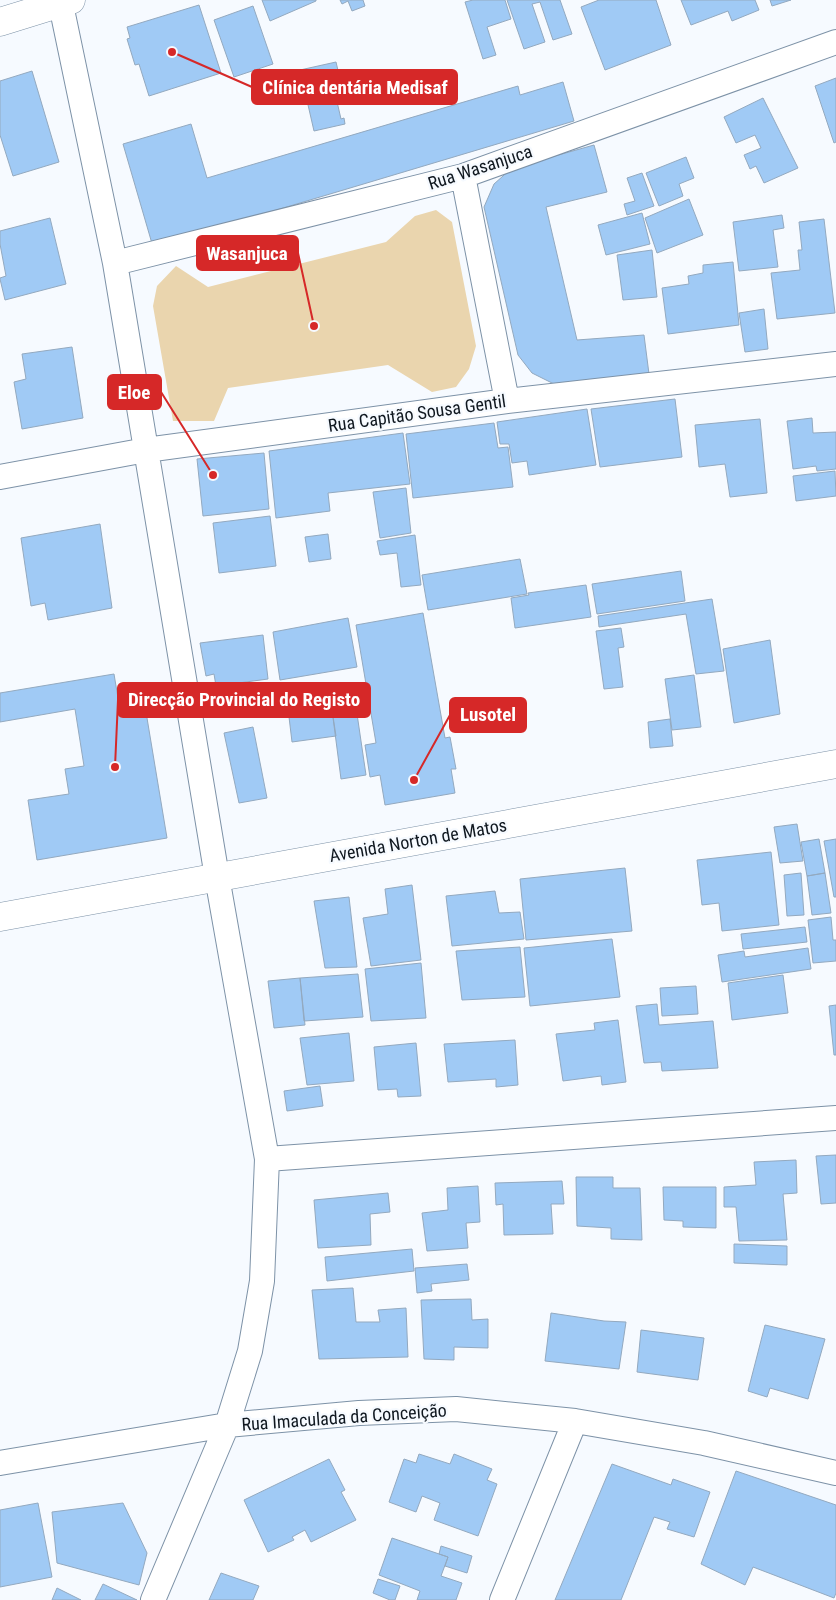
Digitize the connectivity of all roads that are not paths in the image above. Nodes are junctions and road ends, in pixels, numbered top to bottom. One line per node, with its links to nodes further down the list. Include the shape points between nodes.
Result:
1 (64, 1): 2 (main road); 5 (street)
2 (0, 22)
3 (836, 42): 4 (street, Rua Wasanjuca)
4 (463, 176): 5 (street, Rua Wasanjuca); 7 (street)
5 (115, 263): 8 (street)
6 (836, 364): 7 (street, Rua Capitão Sousa Gentil)
7 (507, 401): 8 (street, Rua Capitão Sousa Gentil)
8 (146, 450): 9 (street, Rua Capitão Sousa Gentil); 11 (street)
9 (0, 477)
10 (836, 764): 11 (main road, Avenida Norton de Matos)
11 (218, 877): 12 (main road, Avenida Norton de Matos); 14 (street)
12 (0, 917)
13 (836, 1118): 14 (street)
14 (267, 1159): 16 (street, via 262,1281 250,1351)
15 (575, 1421): 16 (street, Rua Imaculada da Conceição, via 456,1409 359,1412); 18 (street, Rua Imaculada da Conceição, via 704,1443); 20 (street)
16 (227, 1424): 17 (street, Rua Imaculada da Conceição); 19 (street)
17 (0, 1464)
18 (836, 1473)
19 (153, 1600)
20 (502, 1600)

